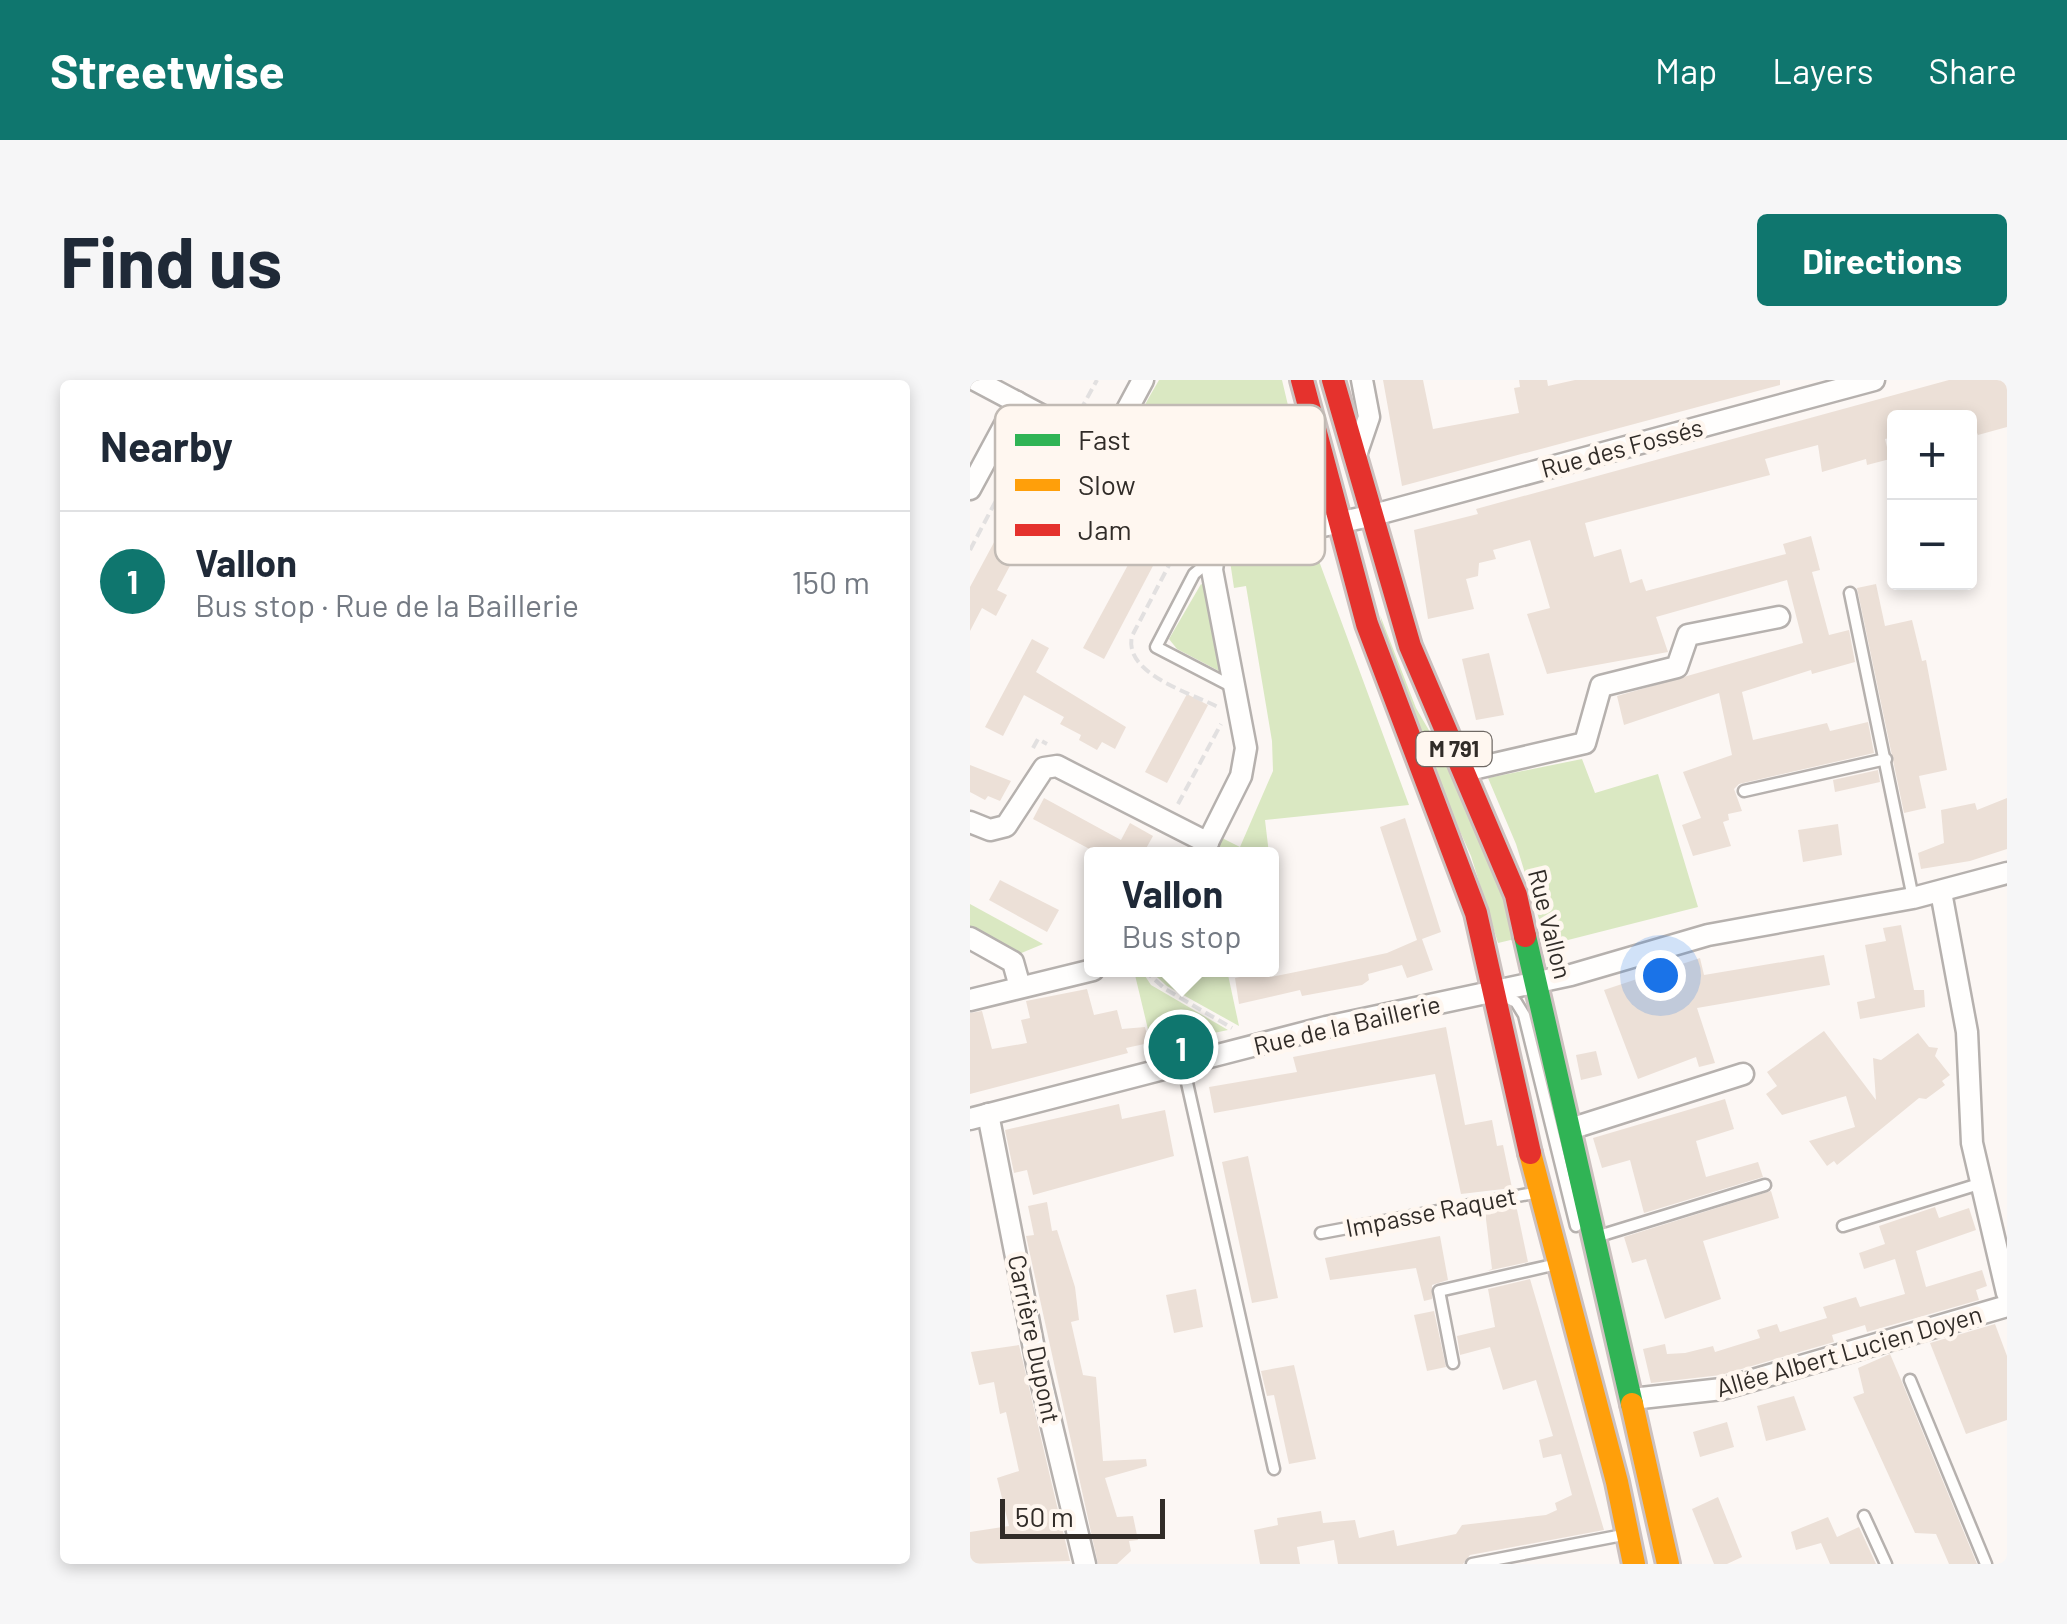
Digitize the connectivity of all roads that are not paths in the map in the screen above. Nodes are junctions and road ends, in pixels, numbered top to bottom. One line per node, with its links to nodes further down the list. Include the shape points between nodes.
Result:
1 (975, 380): 7 (street, Rue des Fossés)
2 (1143, 380): 10 (street)
3 (1302, 380): 11 (main road, M 791)
4 (1333, 380): 13 (main road, M 791)
5 (1362, 380): 13 (street, via 1369,418)
6 (1874, 380): 16 (street, Rue des Fossés)
7 (1017, 402): 8 (street); 9 (street, Rue des Fossés)
8 (1015, 405)
9 (1019, 405)
10 (1130, 405)
11 (1308, 405)
12 (995, 442): 15 (street)
13 (1354, 459): 16 (main road, M 791)
14 (1325, 472): 17 (main road, M 791)
15 (970, 489)
16 (1370, 516): 17 (street, Rue des Fossés); 25 (main road, Rue Vallon / M 791, via 1417,666)
17 (1338, 524): 18 (street, Rue des Fossés); 37 (main road, M 791, via 1377,655 1472,898)
18 (1325, 526)
19 (1205, 565): 23 (lane, via 1156,647)
20 (1214, 565): 23 (street)
21 (1850, 592): 24 (lane)
22 (1779, 617): 25 (street, via 1688,635 1677,668 1601,686 1586,742)
23 (1236, 688): 29 (street, via 1245,761)
24 (1886, 759): 26 (lane); 32 (lane)
25 (1464, 771): 35 (main road, Rue Vallon / M 791, via 1510,874)
26 (1744, 791)
27 (970, 822): 28 (street, via 990,830 1006,826 1044,768 1058,766)
28 (1200, 847)
29 (1205, 847)
30 (2007, 872): 31 (street, Rue de la Baillerie)
31 (1941, 892): 32 (street, Rue de la Baillerie); 43 (street, via 1967,1032)
32 (1913, 898): 35 (street, Rue de la Baillerie, via 1708,934)
33 (970, 938): 36 (street, via 1013,962)
34 (1084, 972): 36 (street)
35 (1536, 983): 37 (street, Rue de la Baillerie); 42 (main road, Rue Vallon / M 791)
36 (1020, 987): 38 (street)
37 (1492, 992): 39 (street, Rue de la Baillerie); 45 (main road, M 791); 48 (lane, Rue Vallon, via 1510,997 1524,1015)
38 (970, 1000)
39 (1182, 1064): 41 (street, Rue de la Baillerie); 58 (lane)
40 (1743, 1074): 42 (street)
41 (979, 1116): 61 (street, Carrière Dupont)
42 (1570, 1129): 48 (main road, Rue Vallon / M 791)
43 (1979, 1184): 46 (lane); 51 (street)
44 (1765, 1185): 48 (lane)
45 (1540, 1192): 47 (lane, Impasse Raquet); 49 (main road, M 791)
46 (1843, 1226)
47 (1322, 1232)
48 (1586, 1234): 54 (main road, Rue Vallon / M 791)
49 (1558, 1264): 53 (lane, via 1439,1291); 57 (main road, M 791)
50 (1586, 1268): 54 (lane, Rue Vallon, via 1595,1304)
51 (2007, 1293)
52 (2007, 1306): 56 (street, Allée Albert Lucien Doyen, via 1722,1390)
53 (1453, 1363)
54 (1624, 1363): 56 (main road, Rue Vallon / M 791)
55 (1910, 1380): 67 (lane)
56 (1632, 1399): 65 (main road, Rue Vallon / M 791)
57 (1609, 1450): 60 (main road, M 791); 64 (lane, via 1628,1483)
58 (1274, 1468)
59 (1864, 1516): 66 (lane)
60 (1629, 1534): 62 (lane); 63 (main road, M 791)
61 (1085, 1564)
62 (1472, 1564)
63 (1634, 1564)
64 (1647, 1564)
65 (1668, 1564)
66 (1886, 1564)
67 (1986, 1564)

